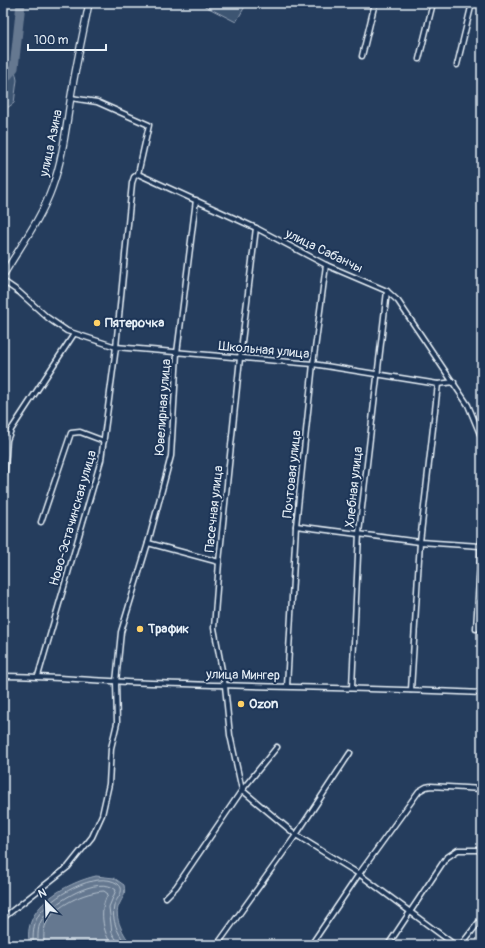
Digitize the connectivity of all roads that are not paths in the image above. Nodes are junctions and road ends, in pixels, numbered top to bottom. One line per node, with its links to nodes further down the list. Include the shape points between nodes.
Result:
1 (89, 3): 8 (street, улица Азина)
2 (375, 3): 5 (street)
3 (433, 3): 6 (street)
4 (472, 3): 7 (street)
5 (362, 56)
6 (419, 59)
7 (457, 65)
8 (71, 98): 9 (street, via 97,102 149,125); 13 (street, улица Азина, via 66,134 52,191)
9 (138, 174): 10 (street, улица Сабанчы); 17 (street, Ново-Эстачинская улица, via 132,183)
10 (196, 200): 11 (street, улица Сабанчы); 18 (street, Ювелирная улица)
11 (256, 228): 12 (street, улица Сабанчы); 19 (street, Пасечная улица)
12 (326, 265): 15 (street, улица Сабанчы); 20 (street, Почтовая улица)
13 (3, 276)
14 (3, 282): 16 (street, Школьная улица, via 19,292 48,318)
15 (387, 291): 21 (street, Хлебная улица); 22 (street, улица Сабанчы, via 398,301)
16 (74, 334): 17 (street, Школьная улица); 26 (street, via 11,430)
17 (116, 346): 18 (street, Школьная улица); 25 (street, Ново-Эстачинская улица)
18 (177, 353): 19 (street, Школьная улица); 32 (street, Ювелирная улица, via 171,456)
19 (240, 358): 20 (street, Школьная улица); 34 (street, Пасечная улица)
20 (313, 364): 21 (street, Школьная улица); 28 (street, Почтовая улица)
21 (377, 375): 23 (street, Школьная улица); 30 (street, Хлебная улица)
22 (454, 382): 23 (street, Школьная улица); 24 (street, улица Сабанчы, via 468,405)
23 (438, 384): 31 (street)
24 (482, 440)
25 (104, 441): 27 (street, via 80,432 71,432); 37 (street, Ново-Эстачинская улица, via 101,460)
26 (3, 496)
27 (41, 522)
28 (296, 526): 30 (street); 40 (street, Почтовая улица)
29 (482, 528): 33 (street)
30 (359, 533): 31 (street); 41 (street, Хлебная улица)
31 (420, 542): 33 (street); 42 (street)
32 (148, 543): 34 (street); 38 (street, Ювелирная улица, via 121,632)
33 (480, 546): 35 (street)
34 (219, 562): 39 (street, Пасечная улица, via 214,628)
35 (476, 629)
36 (3, 676): 37 (street, улица Мингер)
37 (38, 676): 38 (street, улица Мингер)
38 (116, 682): 39 (street, улица Мингер); 53 (street, Ювелирная улица, via 117,723 111,748 109,784 102,815 92,837 68,867)
39 (225, 686): 40 (street, улица Мингер); 47 (street, Пасечная улица, via 230,735)
40 (287, 686): 41 (street, улица Мингер)
41 (352, 687): 42 (street, улица Мингер)
42 (411, 690): 43 (street, улица Мингер)
43 (482, 693)
44 (277, 748): 47 (street)
45 (350, 753): 48 (street)
46 (482, 789): 50 (street, via 431,786 422,788)
47 (242, 790): 48 (street); 51 (street, via 176,887)
48 (296, 834): 50 (street); 55 (street)
49 (482, 850): 52 (street, via 458,850 451,854)
50 (359, 874): 52 (street); 56 (street)
51 (166, 897)
52 (411, 912): 57 (street); 58 (street)
53 (3, 918)
54 (482, 918): 59 (street)
55 (217, 945)
56 (312, 945)
57 (388, 945)
58 (455, 945)
59 (461, 945)

